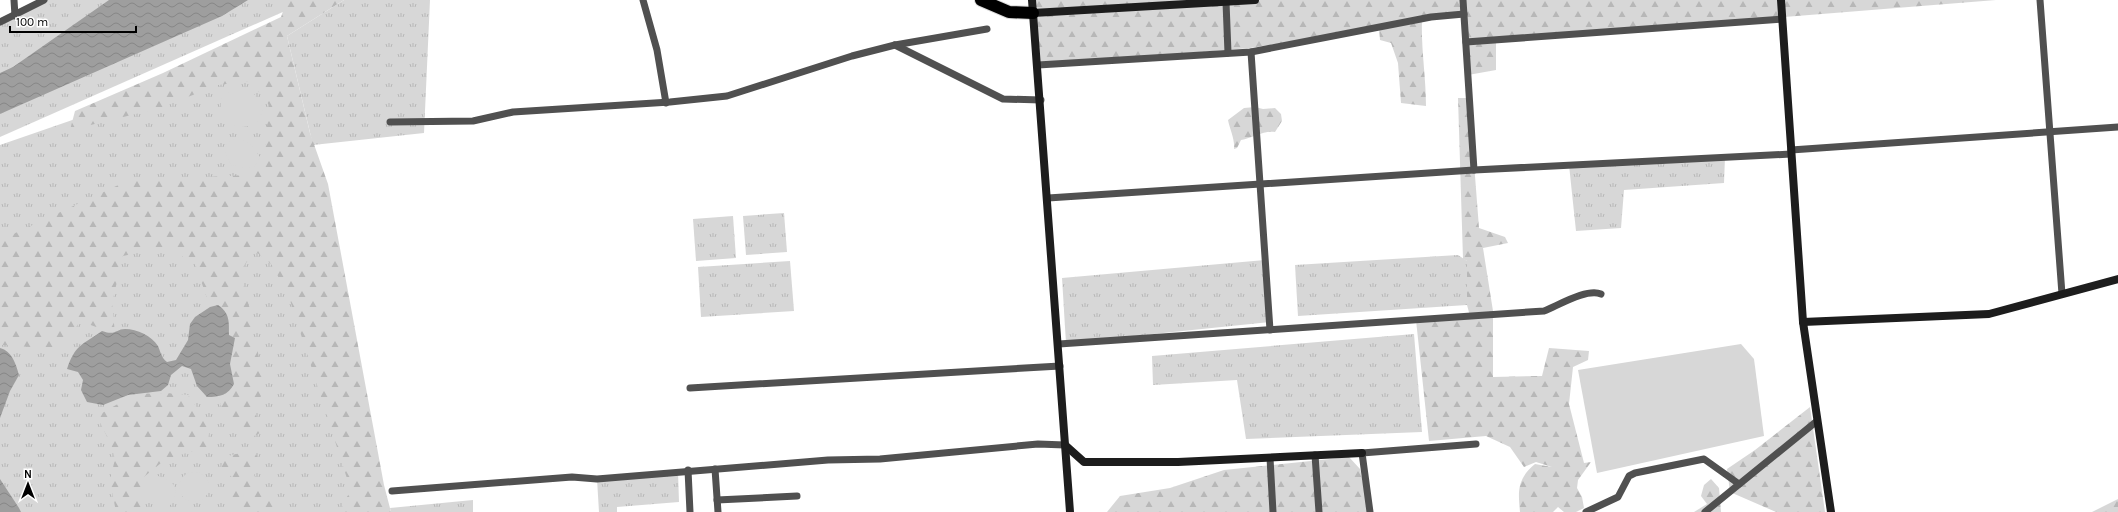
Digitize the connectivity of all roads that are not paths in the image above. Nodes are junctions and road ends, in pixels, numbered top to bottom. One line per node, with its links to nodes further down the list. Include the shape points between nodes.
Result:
1 (14, 0): 13 (street)
2 (44, 0): 13 (street)
3 (643, 0): 23 (street, via 657,50)
4 (981, 0): 11 (highway, via 1009,12)
5 (1032, 0): 11 (street)
6 (1255, 0): 10 (street)
7 (1463, 0): 12 (street)
8 (1781, 0): 14 (street)
9 (2040, 0): 26 (street)
10 (1228, 1): 11 (street); 20 (street)
11 (1033, 13): 21 (street)
12 (1464, 14): 17 (street); 19 (street, via 1431,17)
13 (15, 16): 15 (street)
14 (1782, 19): 17 (street); 27 (street)
15 (0, 22)
16 (987, 29): 18 (street)
17 (1466, 42): 28 (street)
18 (895, 45): 22 (street, via 1003,99); 23 (street, via 727,96)
19 (1251, 52): 20 (street); 29 (street)
20 (1228, 53): 21 (street)
21 (1038, 65): 22 (street)
22 (1041, 100): 30 (street)
23 (666, 103): 24 (street, via 513,112 473,121)
24 (390, 122)
25 (2118, 127): 26 (street)
26 (2050, 132): 27 (street); 33 (street)
27 (1791, 152): 28 (street); 34 (street)
28 (1474, 170): 29 (street)
29 (1260, 185): 30 (street); 35 (street)
30 (1048, 198): 36 (street)
31 (2118, 279): 33 (street)
32 (1601, 294): 35 (street, via 1594,291 1585,293 1544,311)
33 (2062, 294): 34 (street, via 1978,315)
34 (1803, 322): 39 (street)
35 (1270, 330): 36 (street)
36 (1059, 344): 37 (street)
37 (1060, 366): 38 (street); 41 (street)
38 (690, 388)
39 (1817, 421): 47 (street); 59 (street)
40 (1476, 444): 42 (street)
41 (1064, 445): 44 (street, via 1084,462); 45 (street, via 1038,444 880,459); 53 (street)
42 (1362, 453): 43 (street); 56 (street)
43 (1315, 455): 44 (street); 55 (street)
44 (1270, 458): 54 (street)
45 (715, 468): 46 (street); 50 (street)
46 (688, 470): 48 (street, via 597,479 572,477); 51 (street)
47 (1740, 484): 57 (street, via 1704,459 1634,473 1629,476 1618,497); 58 (street)
48 (392, 491)
49 (797, 496): 50 (street)
50 (717, 500): 52 (street)
51 (690, 512)
52 (718, 512)
53 (1070, 512)
54 (1273, 512)
55 (1319, 512)
56 (1370, 512)
57 (1586, 512)
58 (1705, 512)
59 (1831, 512)

